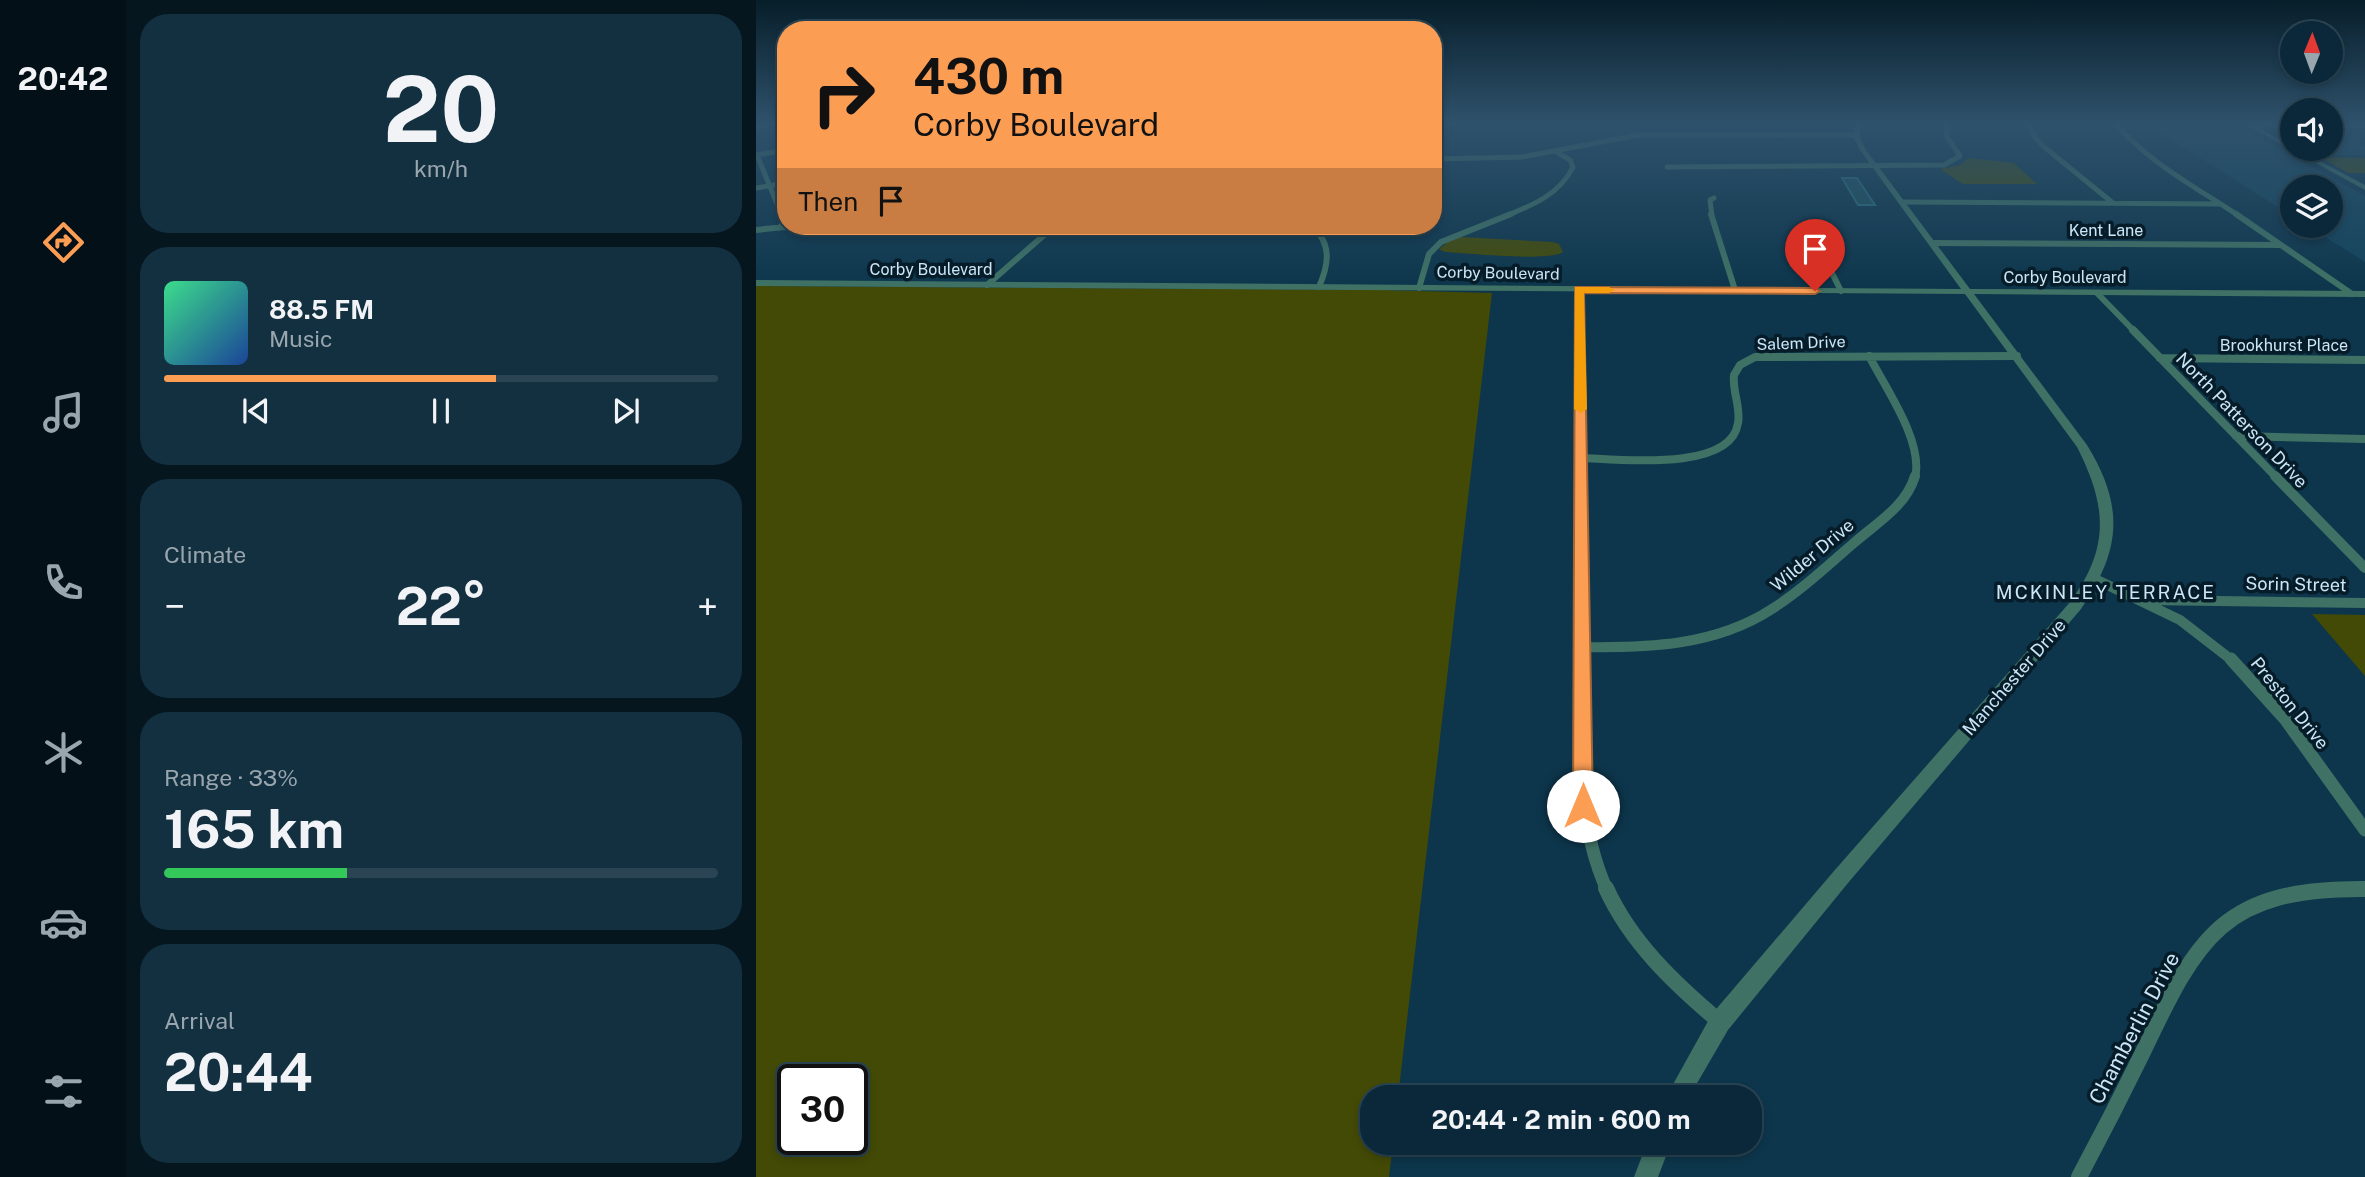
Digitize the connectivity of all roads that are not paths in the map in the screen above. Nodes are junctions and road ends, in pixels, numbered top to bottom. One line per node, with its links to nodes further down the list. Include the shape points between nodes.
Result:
1 (766, 177): 8 (street)
2 (1570, 177): 26 (street, via 1538,201 1441,242 1429,254)
3 (1883, 177): 12 (street, Manchester Drive)
4 (2081, 177): 14 (street)
5 (2182, 177): 15 (street)
6 (2345, 177): 10 (street)
7 (777, 185): 8 (street)
8 (770, 186): 9 (street); 13 (street)
9 (756, 188)
10 (2365, 188)
11 (1714, 198): 28 (street, via 1709,207)
12 (1902, 202): 14 (street); 21 (street, Manchester Drive)
13 (777, 203)
14 (2113, 203): 15 (street)
15 (2221, 204): 22 (street)
16 (777, 228): 17 (street)
17 (756, 229)
18 (1812, 233): 29 (street)
19 (1044, 235): 24 (street)
20 (1321, 235): 25 (street, via 1329,256)
21 (1933, 243): 22 (street, Kent Lane); 30 (street, Manchester Drive)
22 (2280, 245): 32 (street)
23 (756, 283): 24 (street, Corby Boulevard)
24 (987, 285): 25 (street, Corby Boulevard)
25 (1319, 287): 26 (street, Corby Boulevard)
26 (1419, 288): 27 (street, Corby Boulevard)
27 (1579, 290): 28 (street, Corby Boulevard); 40 (street)
28 (1735, 290): 29 (street, Corby Boulevard)
29 (1841, 291): 30 (street, Corby Boulevard)
30 (1969, 292): 31 (street, Corby Boulevard); 35 (street, Manchester Drive)
31 (2096, 293): 32 (street, Corby Boulevard); 36 (street, North Patterson Drive)
32 (2352, 294): 33 (street, Corby Boulevard)
33 (2365, 294)
34 (1869, 356): 35 (street, Salem Drive); 40 (street, Salem Drive, via 1768,355 1745,361 1731,380 1740,414 1738,426 1730,440 1705,453 1680,458); 45 (street, Wilder Drive, via 1915,454 1916,473 1903,500 1774,609 1742,626 1665,647)
35 (2017, 356): 42 (street, Manchester Drive, via 2073,432 2100,479 2109,530)
36 (2160, 358): 37 (street, Brookhurst Place); 38 (street, North Patterson Drive)
37 (2365, 360)
38 (2236, 436): 39 (street); 41 (street, North Patterson Drive)
39 (2365, 439)
40 (1581, 458): 45 (street)
41 (2365, 568)
42 (2095, 579): 43 (street, Preston Drive); 48 (street, Manchester Drive)
43 (2143, 600): 44 (street, Sorin Street); 46 (street, Preston Drive, via 2193,628 2242,669)
44 (2365, 603)
45 (1582, 647): 48 (street, via 1583,806 1600,877 1652,960)
46 (2365, 830)
47 (2365, 889): 52 (street, Chamberlin Drive, via 2281,895 2231,920 2206,939 2172,990)
48 (1720, 1022): 49 (street, Manchester Drive)
49 (1684, 1085)
50 (1654, 1155): 51 (street)
51 (1646, 1177)
52 (2079, 1177)

